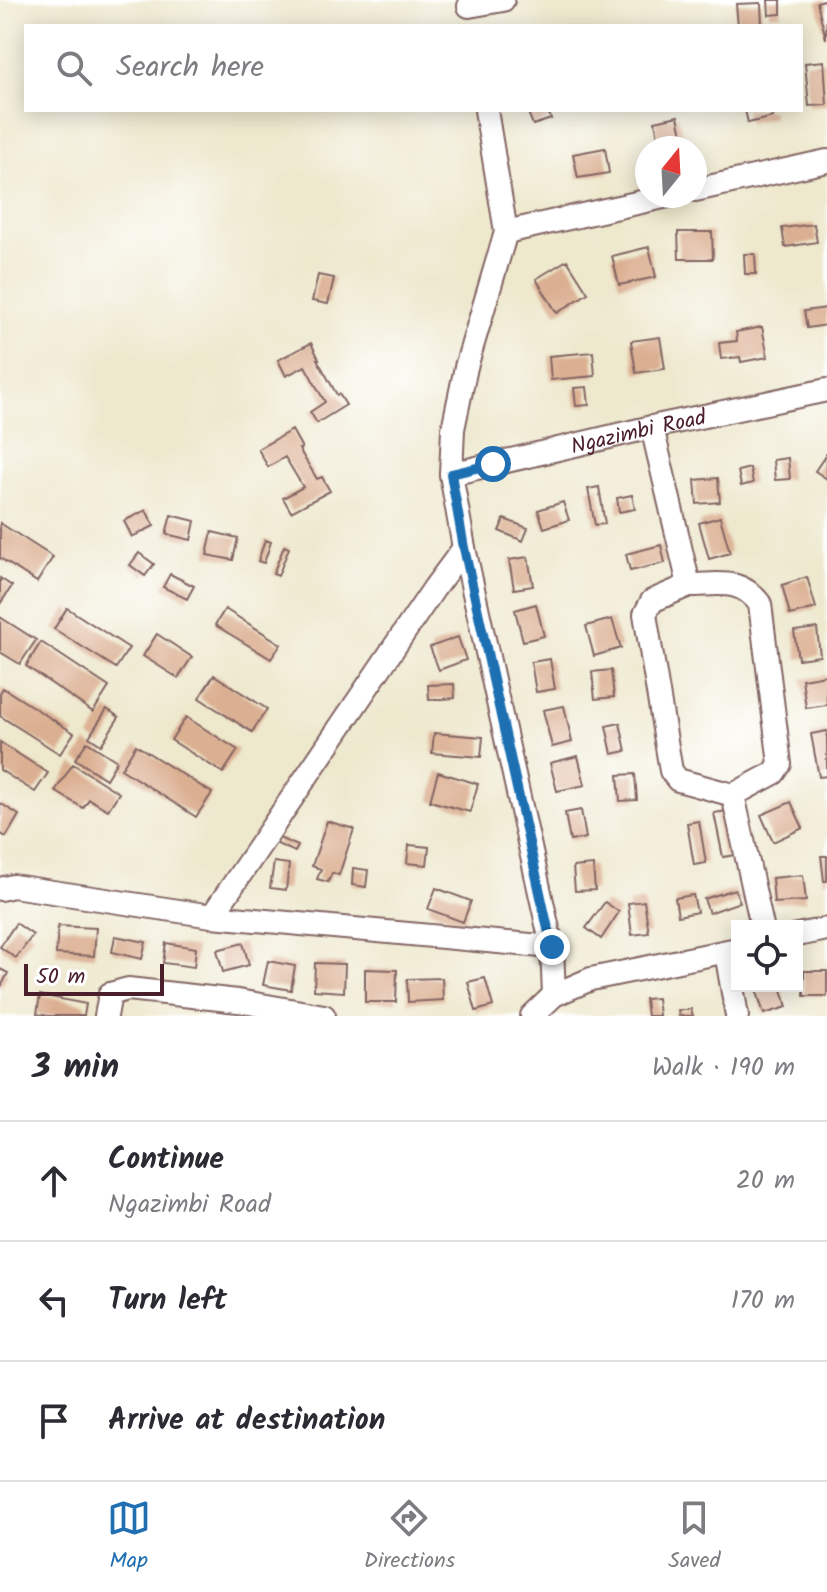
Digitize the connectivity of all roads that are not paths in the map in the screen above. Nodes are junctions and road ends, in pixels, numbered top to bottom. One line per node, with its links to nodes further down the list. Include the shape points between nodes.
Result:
1 (503, 0): 2 (street)
2 (467, 11)
3 (486, 112): 7 (street)
4 (827, 161): 5 (street)
5 (707, 187)
6 (635, 203): 7 (street)
7 (506, 232): 10 (street, via 466,367 453,429)
8 (827, 390): 9 (street, Ngazimbi Road)
9 (652, 427): 10 (street, Ngazimbi Road); 12 (street)
10 (451, 474): 11 (street)
11 (464, 548): 15 (street); 19 (street)
12 (689, 585): 13 (street, via 652,601 645,614 671,771 678,780); 13 (street, via 739,585 760,604 780,764 774,773)
13 (733, 795): 16 (street)
14 (0, 889): 15 (street, via 13,886)
15 (212, 916): 19 (street)
16 (761, 920)
17 (827, 929): 18 (street)
18 (803, 934)
19 (552, 947): 22 (street)
20 (731, 951): 22 (street, via 591,979)
21 (735, 992): 27 (street)
22 (554, 995): 26 (street)
23 (263, 1011): 24 (street, via 238,1001 128,989 110,994); 25 (street)
24 (106, 1016)
25 (324, 1016)
26 (532, 1016)
27 (737, 1016)

